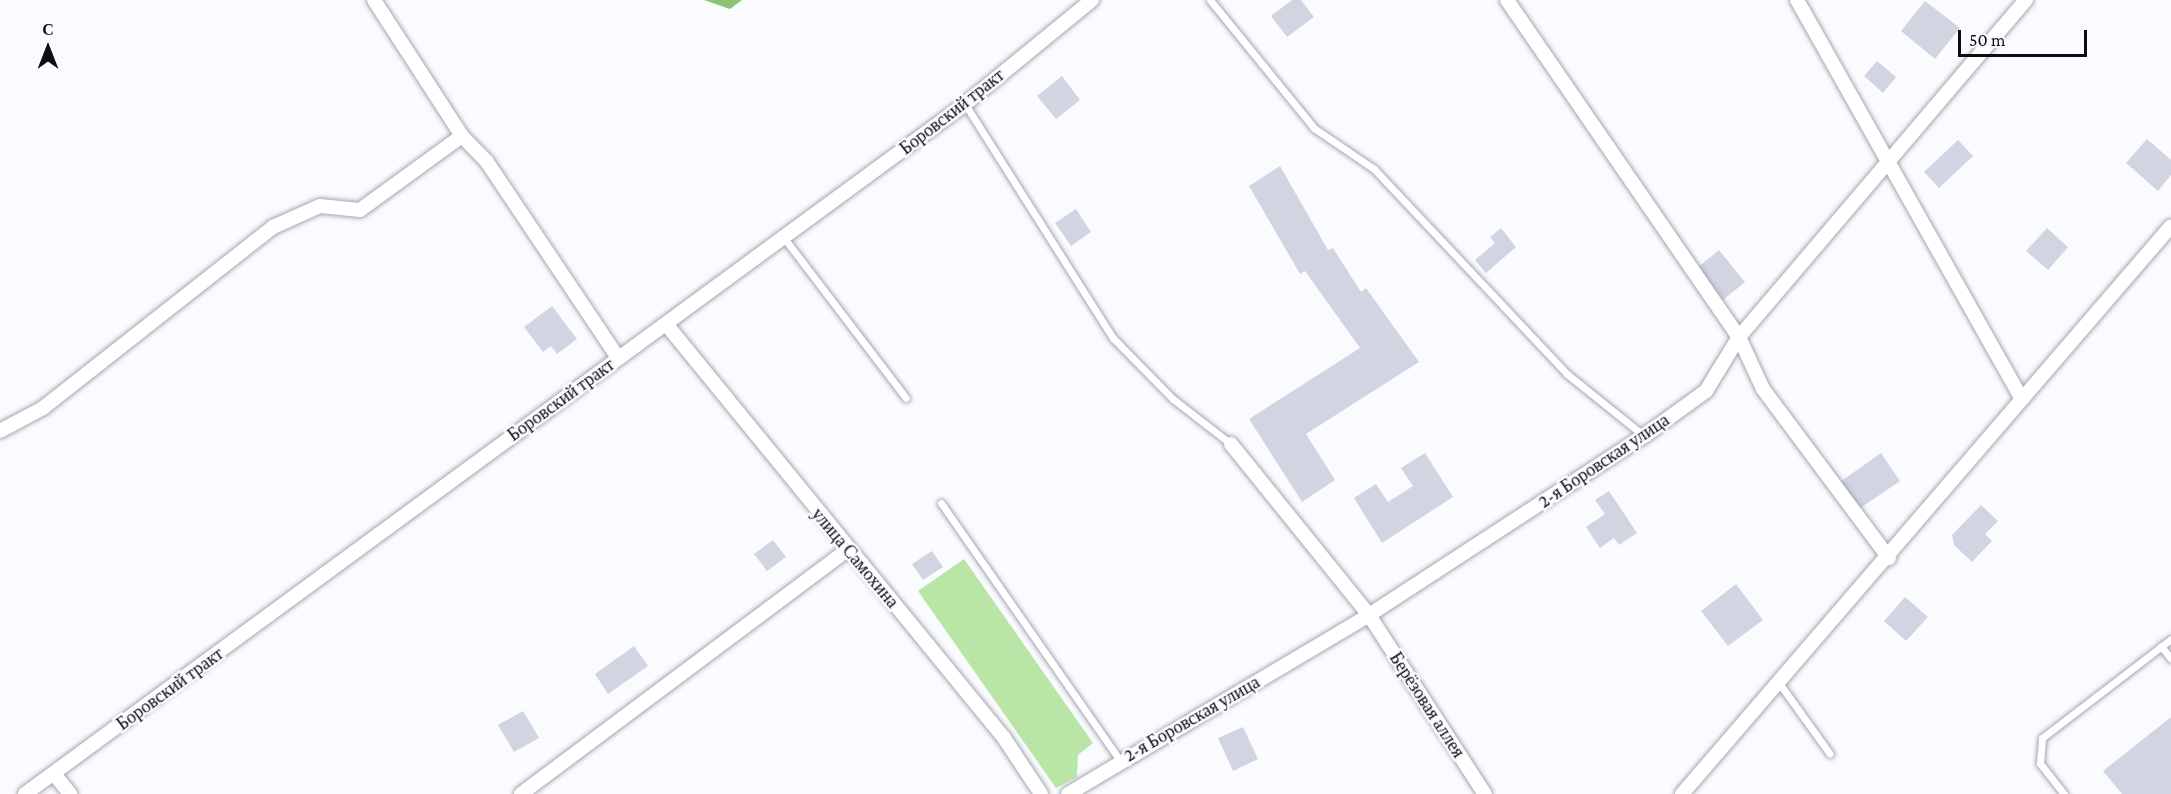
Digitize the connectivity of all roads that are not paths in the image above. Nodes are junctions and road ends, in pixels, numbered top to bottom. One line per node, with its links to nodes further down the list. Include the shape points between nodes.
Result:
1 (374, 0): 8 (street)
2 (1092, 0): 7 (street, Боровский тракт)
3 (1210, 0): 18 (lane, via 1314,128 1374,169 1567,374)
4 (1507, 0): 13 (street)
5 (1797, 0): 9 (street)
6 (2026, 0): 9 (street, 2-я Боровская улица)
7 (964, 104): 11 (street, Боровский тракт); 19 (lane, via 1113,338 1173,399)
8 (462, 136): 14 (street, via 487,162); 17 (street, via 360,210 320,206 273,227 43,408)
9 (1890, 162): 13 (street, 2-я Боровская улица); 16 (street)
10 (2171, 226): 16 (street)
11 (784, 238): 12 (street, Боровский тракт); 15 (lane)
12 (666, 324): 14 (street, Боровский тракт); 21 (street, улица Самохина)
13 (1739, 337): 18 (street, 2-я Боровская улица, via 1706,391); 22 (street, via 1763,389)
14 (618, 358): 30 (street, Боровский тракт)
15 (906, 398)
16 (2022, 399): 22 (street)
17 (0, 431)
18 (1644, 436): 23 (street, 2-я Боровская улица)
19 (1231, 444): 23 (street, Берёзовая аллея)
20 (941, 503): 29 (lane)
21 (848, 549): 33 (street); 34 (street, улица Самохина, via 1004,738)
22 (1889, 558): 27 (street)
23 (1369, 615): 29 (street, 2-я Боровская улица); 36 (street, Берёзовая аллея)
24 (2171, 639): 25 (lane)
25 (2161, 646): 26 (lane); 38 (lane, via 2042,738 2040,763)
26 (2171, 659)
27 (1779, 683): 28 (lane); 37 (street)
28 (1830, 754)
29 (1120, 761): 35 (street, 2-я Боровская улица)
30 (54, 774): 31 (street, Боровский тракт); 32 (street)
31 (25, 794)
32 (70, 794)
33 (521, 794)
34 (1041, 794)
35 (1068, 794)
36 (1485, 794)
37 (1682, 794)
38 (2064, 794)

